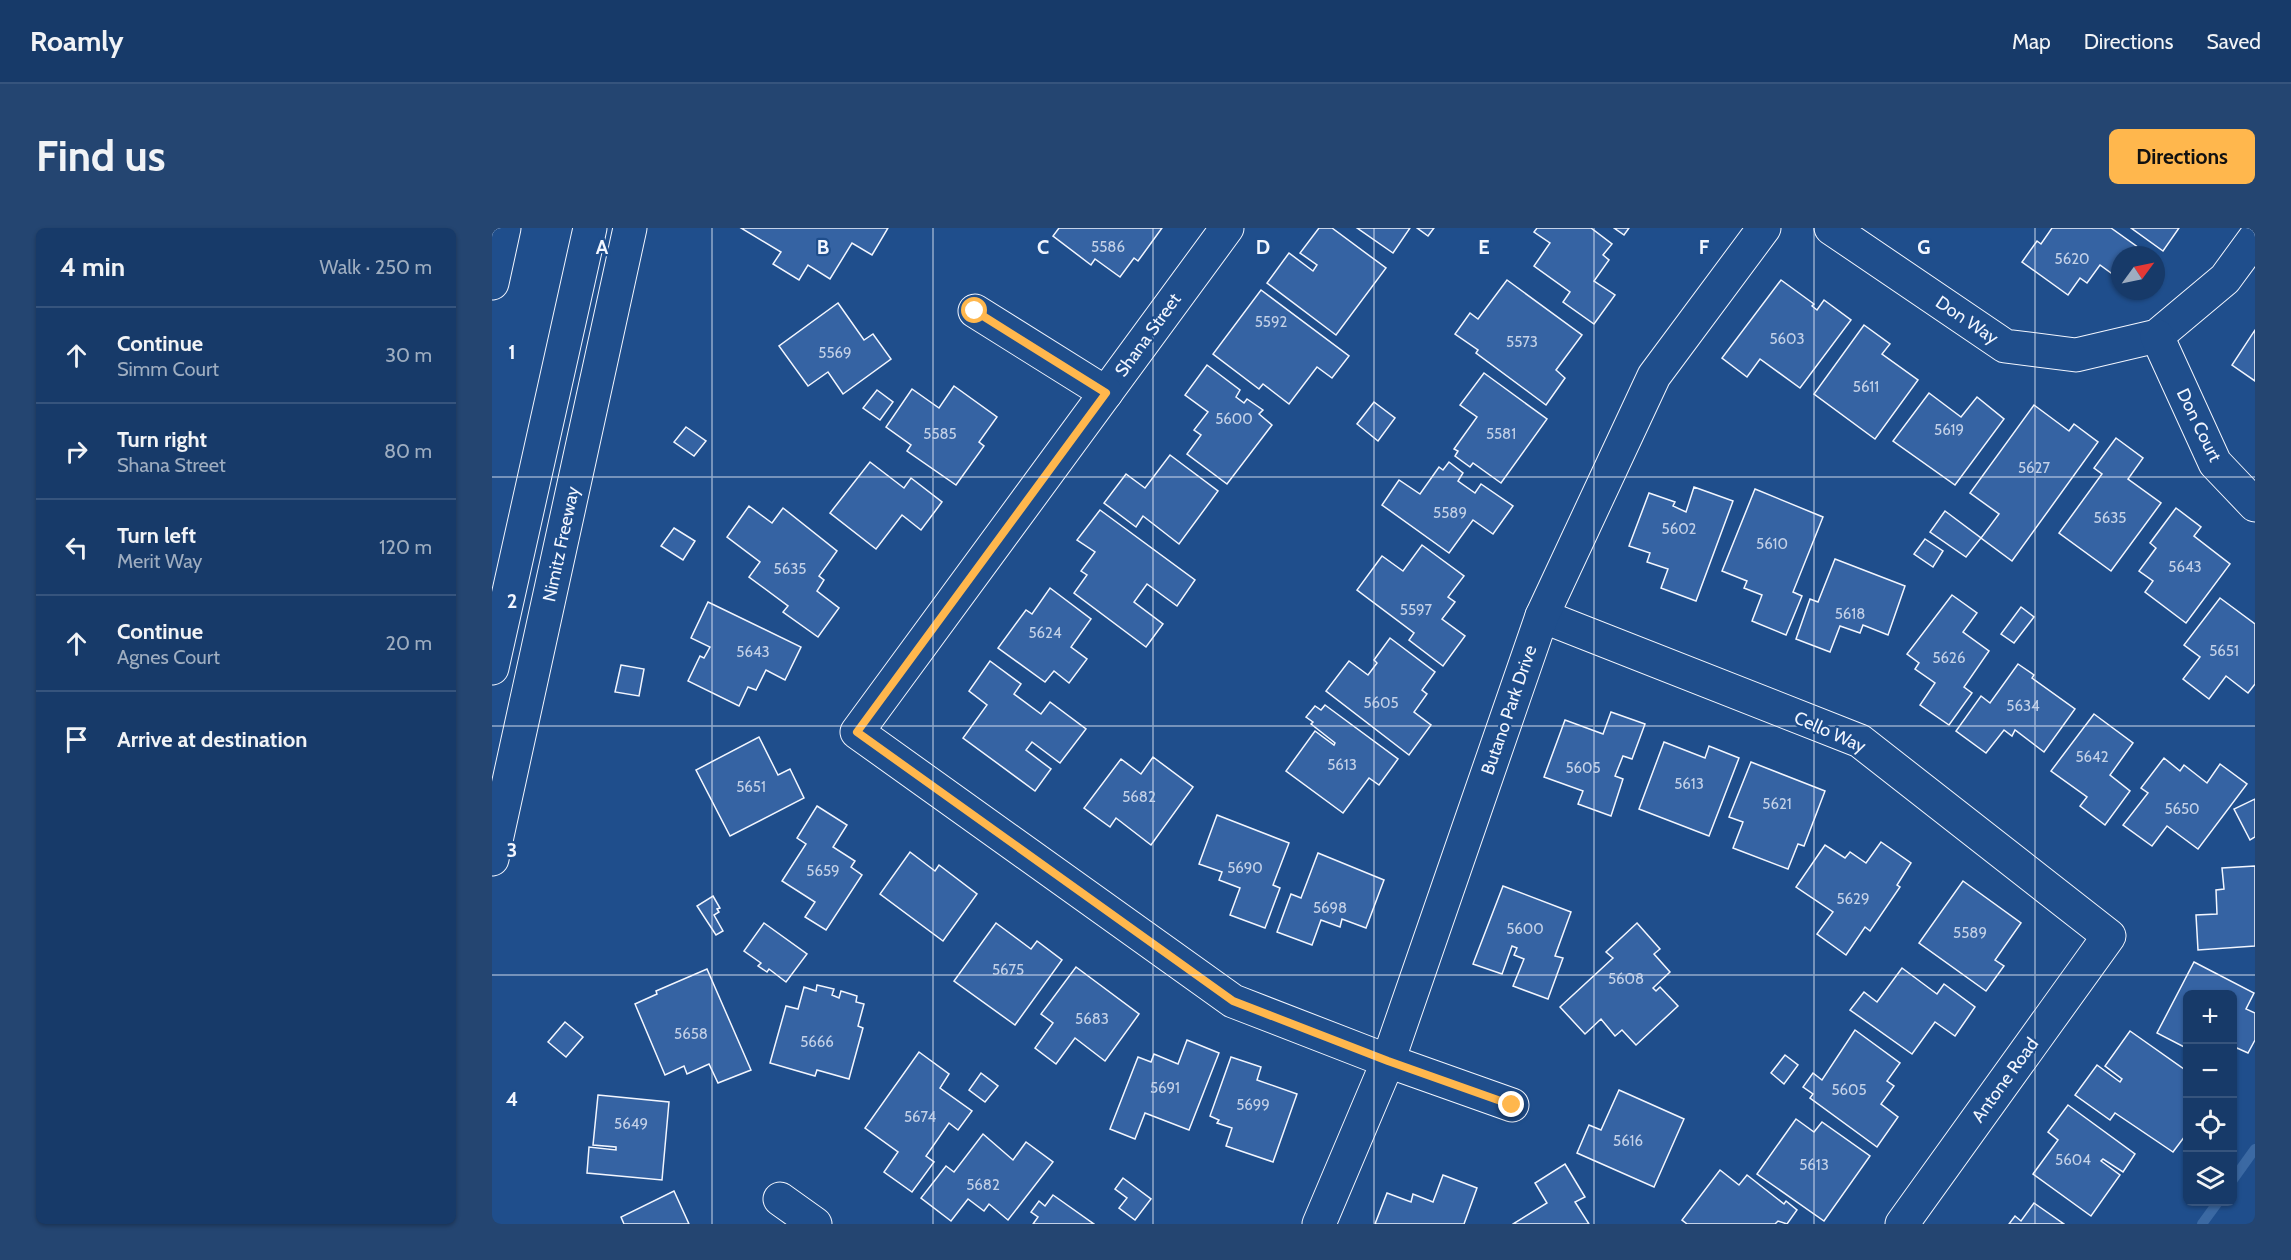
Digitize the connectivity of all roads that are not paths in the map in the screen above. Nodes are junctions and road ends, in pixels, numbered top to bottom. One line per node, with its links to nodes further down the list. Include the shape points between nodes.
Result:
1 (504, 228): 8 (main road)
2 (590, 228): 14 (main road)
3 (630, 228): 15 (main road, Nimitz Freeway)
4 (1227, 228): 11 (main road, Shana Street)
5 (1764, 228): 13 (main road, Butano Park Drive, via 1654,376)
6 (1831, 228): 10 (main road, Don Way, via 2005,346 2076,356)
7 (2255, 238): 10 (main road, via 2225,279)
8 (492, 283)
9 (975, 311): 11 (main road)
10 (2157, 336): 12 (main road, Don Court, via 2215,463)
11 (1106, 393): 17 (main road, Shana Street, via 857,732 1233,1001)
12 (2255, 505)
13 (1542, 616): 16 (main road, Cello Way, via 1860,741); 17 (main road, Butano Park Drive)
14 (492, 668)
15 (492, 859)
16 (2109, 936): 22 (main road, Antone Road)
17 (1388, 1061): 18 (main road); 21 (main road, Butano Park Drive)
18 (1512, 1105)
19 (780, 1199): 20 (main road)
20 (815, 1224)
21 (1319, 1224)
22 (1902, 1224)

